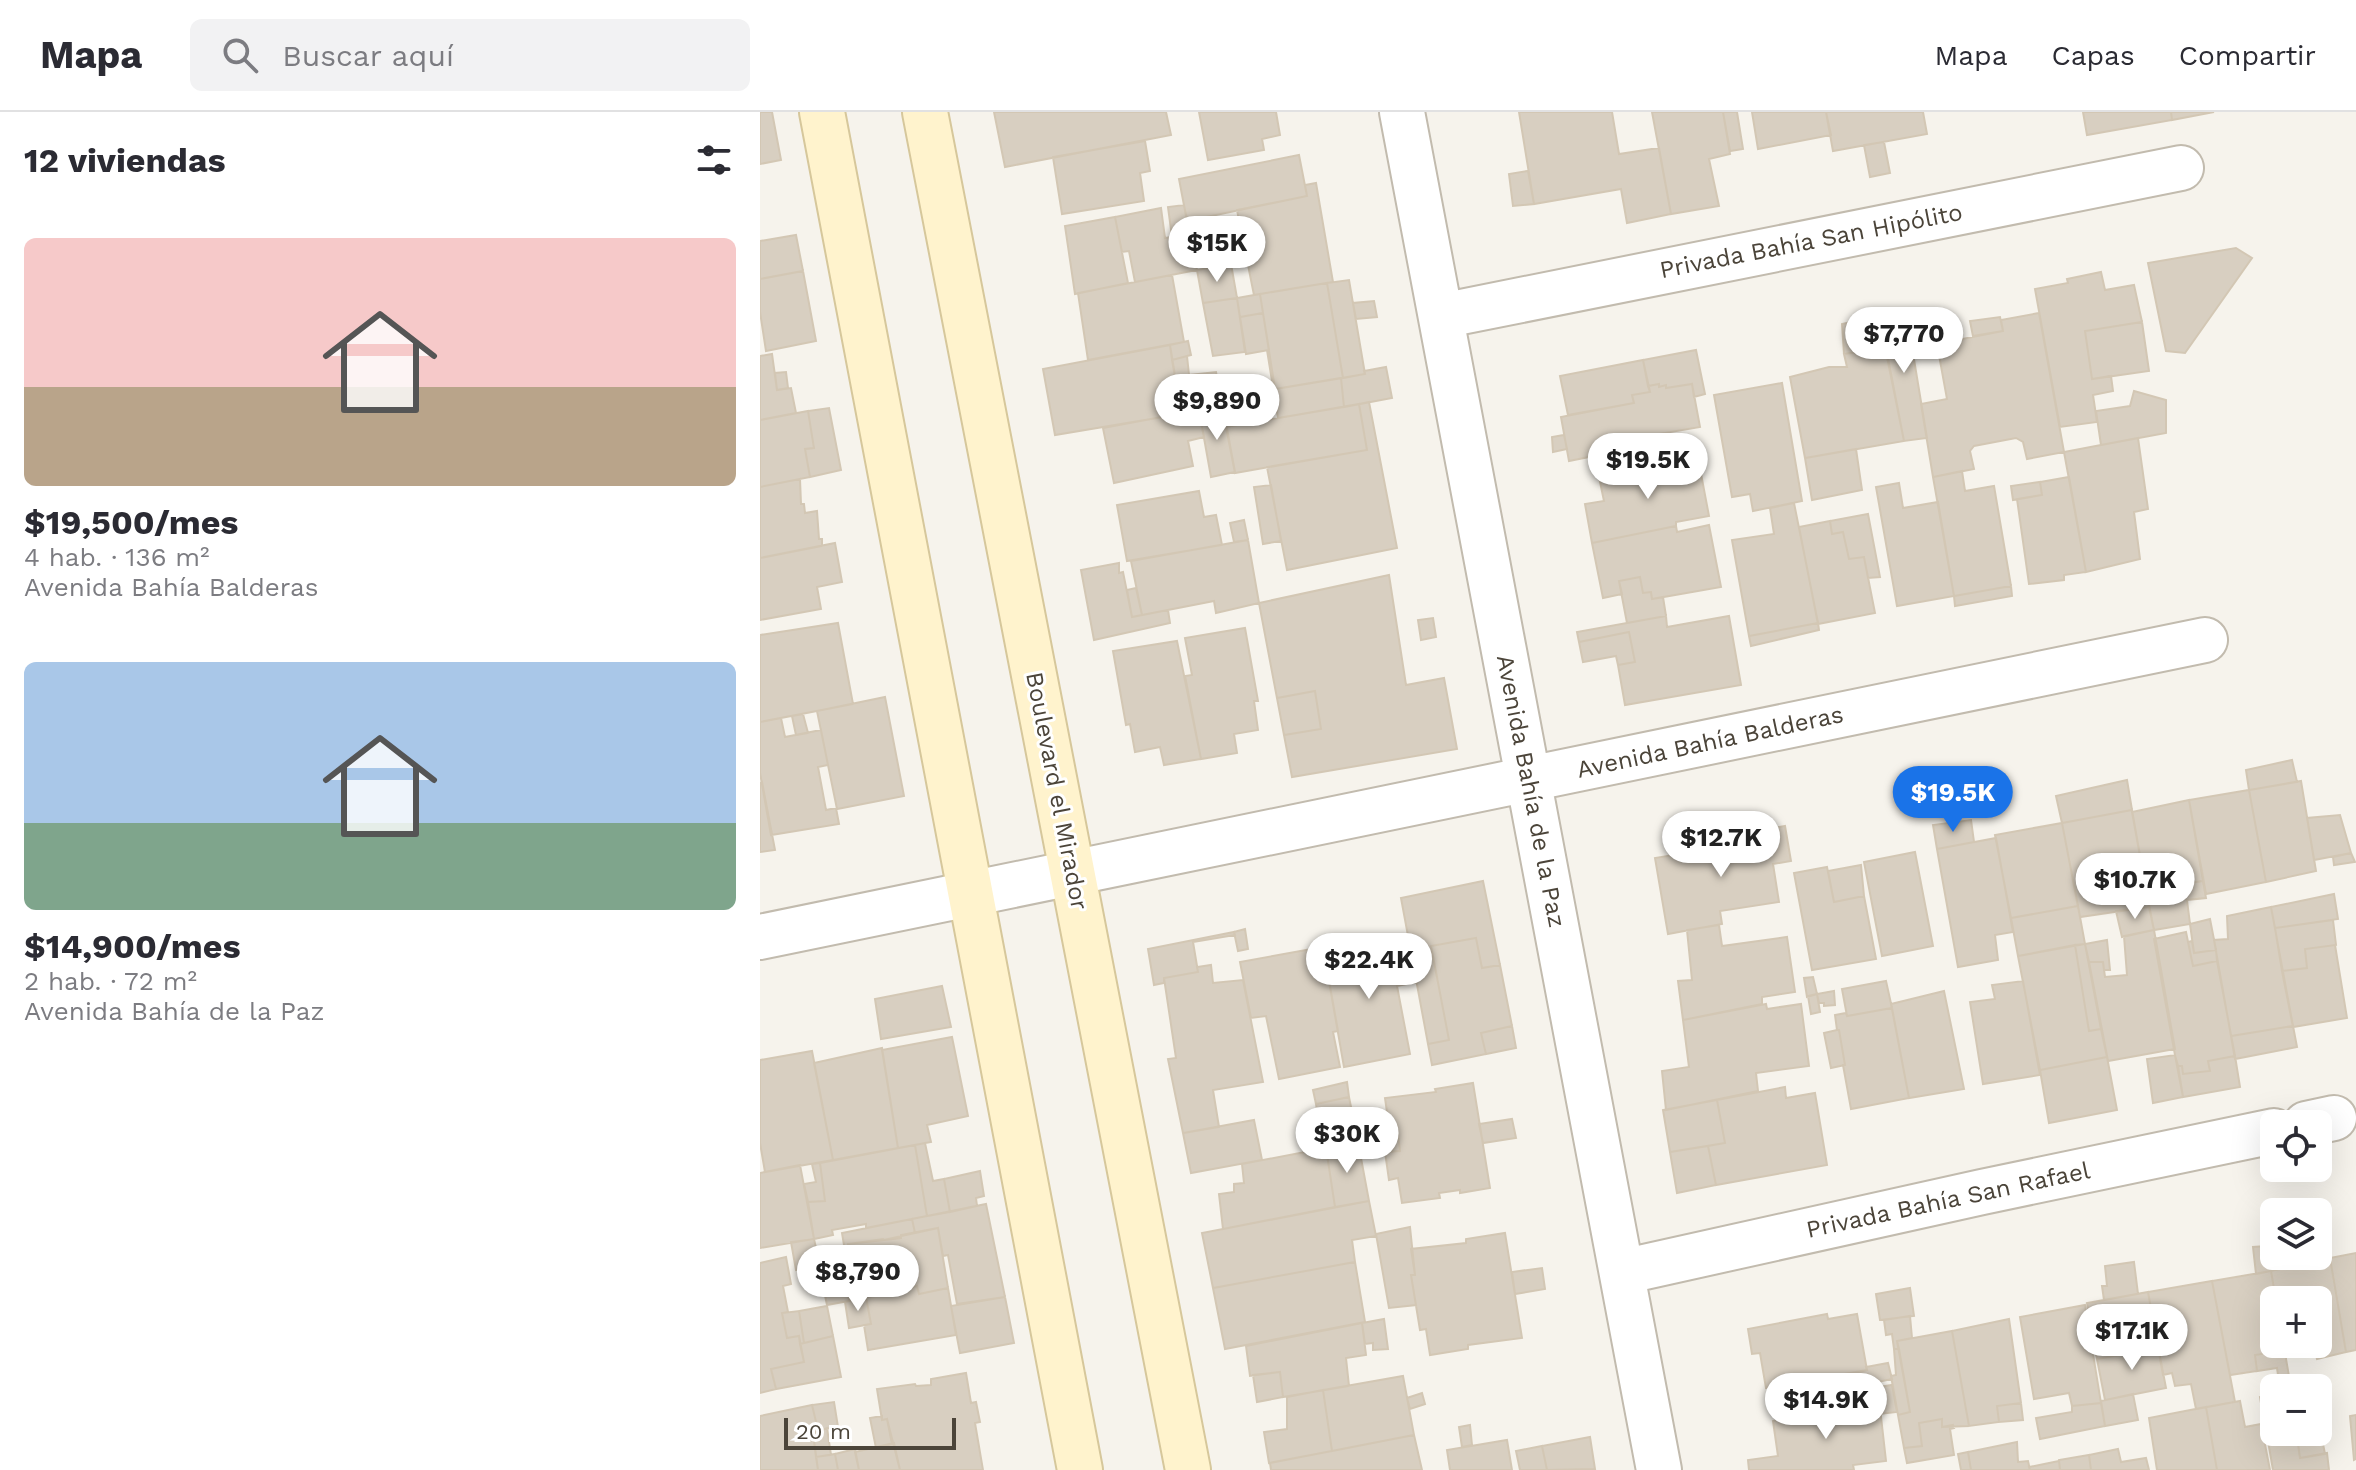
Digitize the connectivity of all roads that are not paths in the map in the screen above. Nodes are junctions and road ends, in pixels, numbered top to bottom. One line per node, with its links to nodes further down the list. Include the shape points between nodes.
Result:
1 (822, 112): 9 (main road)
2 (925, 112): 8 (main road, Boulevard el Mirador)
3 (1402, 112): 5 (street, Avenida Bahía de la Paz)
4 (2181, 168): 5 (street, Privada Bahía San Hipólito)
5 (1441, 316): 7 (street, Avenida Bahía de la Paz)
6 (2205, 640): 7 (street, Avenida Bahía Balderas)
7 (1528, 779): 8 (street, Avenida Bahía Balderas); 12 (street, Avenida Bahía de la Paz)
8 (1073, 872): 9 (street, Avenida Bahía Balderas); 14 (main road, Boulevard el Mirador)
9 (971, 893): 10 (street, Avenida Bahía Balderas); 13 (main road)
10 (760, 937)
11 (2260, 1134): 12 (street, Privada Bahía San Rafael)
12 (1622, 1272): 15 (street, Avenida Bahía de la Paz)
13 (1080, 1470)
14 (1188, 1470)
15 (1659, 1470)

